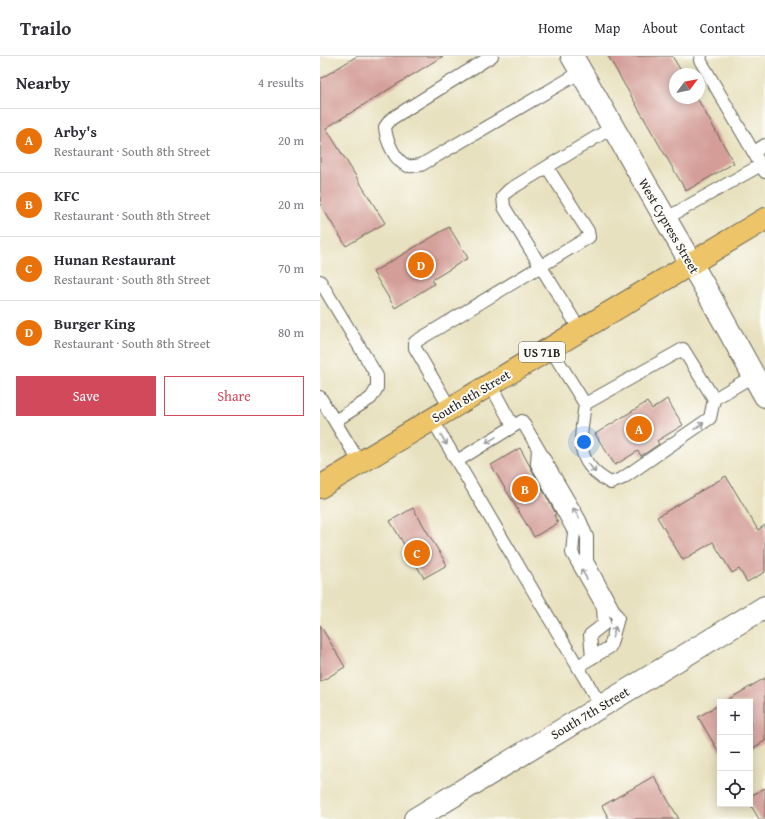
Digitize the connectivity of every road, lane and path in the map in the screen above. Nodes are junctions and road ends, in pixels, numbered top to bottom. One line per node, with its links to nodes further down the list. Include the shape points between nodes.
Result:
1 (492, 56): 3 (lane, via 392,119 385,127 385,138 400,161 409,166 421,165)
2 (701, 56): 6 (lane, via 700,60)
3 (576, 64): 4 (street, West Cypress Street)
4 (613, 127): 7 (lane); 9 (street, West Cypress Street)
5 (765, 145): 6 (lane)
6 (754, 152): 8 (lane)
7 (547, 167): 12 (lane, via 503,196 504,207); 12 (lane, via 588,231 589,237)
8 (763, 169): 9 (lane)
9 (666, 219): 11 (street, West Cypress Street)
10 (765, 219): 11 (main road, South 8th Street / US 71B)
11 (691, 263): 14 (main road, South 8th Street / US 71B); 16 (street, West Cypress Street)
12 (541, 267): 14 (lane); 22 (lane, via 416,342)
13 (320, 281): 23 (lane, via 377,376 377,388 371,398)
14 (580, 330): 15 (main road, South 8th Street / US 71B)
15 (550, 348): 17 (main road, South 8th Street / US 71B); 21 (lane)
16 (753, 376): 18 (street, West Cypress Street); 20 (lane)
17 (490, 384): 22 (main road, South 8th Street / US 71B); 24 (lane)
18 (765, 396)
19 (320, 397): 23 (lane)
20 (714, 399): 21 (lane, via 683,349); 21 (lane, one-way to 20, via 580,438 584,458 597,475 611,483 623,478 710,418)
21 (585, 404)
22 (441, 414): 26 (lane, one-way to 26); 27 (main road, South 8th Street / US 71B)
23 (334, 421): 27 (lane)
24 (513, 426): 25 (lane, via 522,421); 26 (lane, one-way to 26)
25 (538, 449): 30 (lane, one-way to 25, via 590,635 604,624 603,607 572,553 574,532 537,464); 30 (lane, one-way to 25, via 610,647 618,618 587,561 587,537 580,520)
26 (457, 461): 31 (lane)
27 (360, 463): 28 (main road, South 8th Street / US 71B)
28 (320, 486)
29 (765, 607): 32 (street, South 7th Street)
30 (592, 658): 31 (lane)
31 (578, 666): 32 (lane)
32 (602, 706): 33 (street, South 7th Street)
33 (415, 819)

